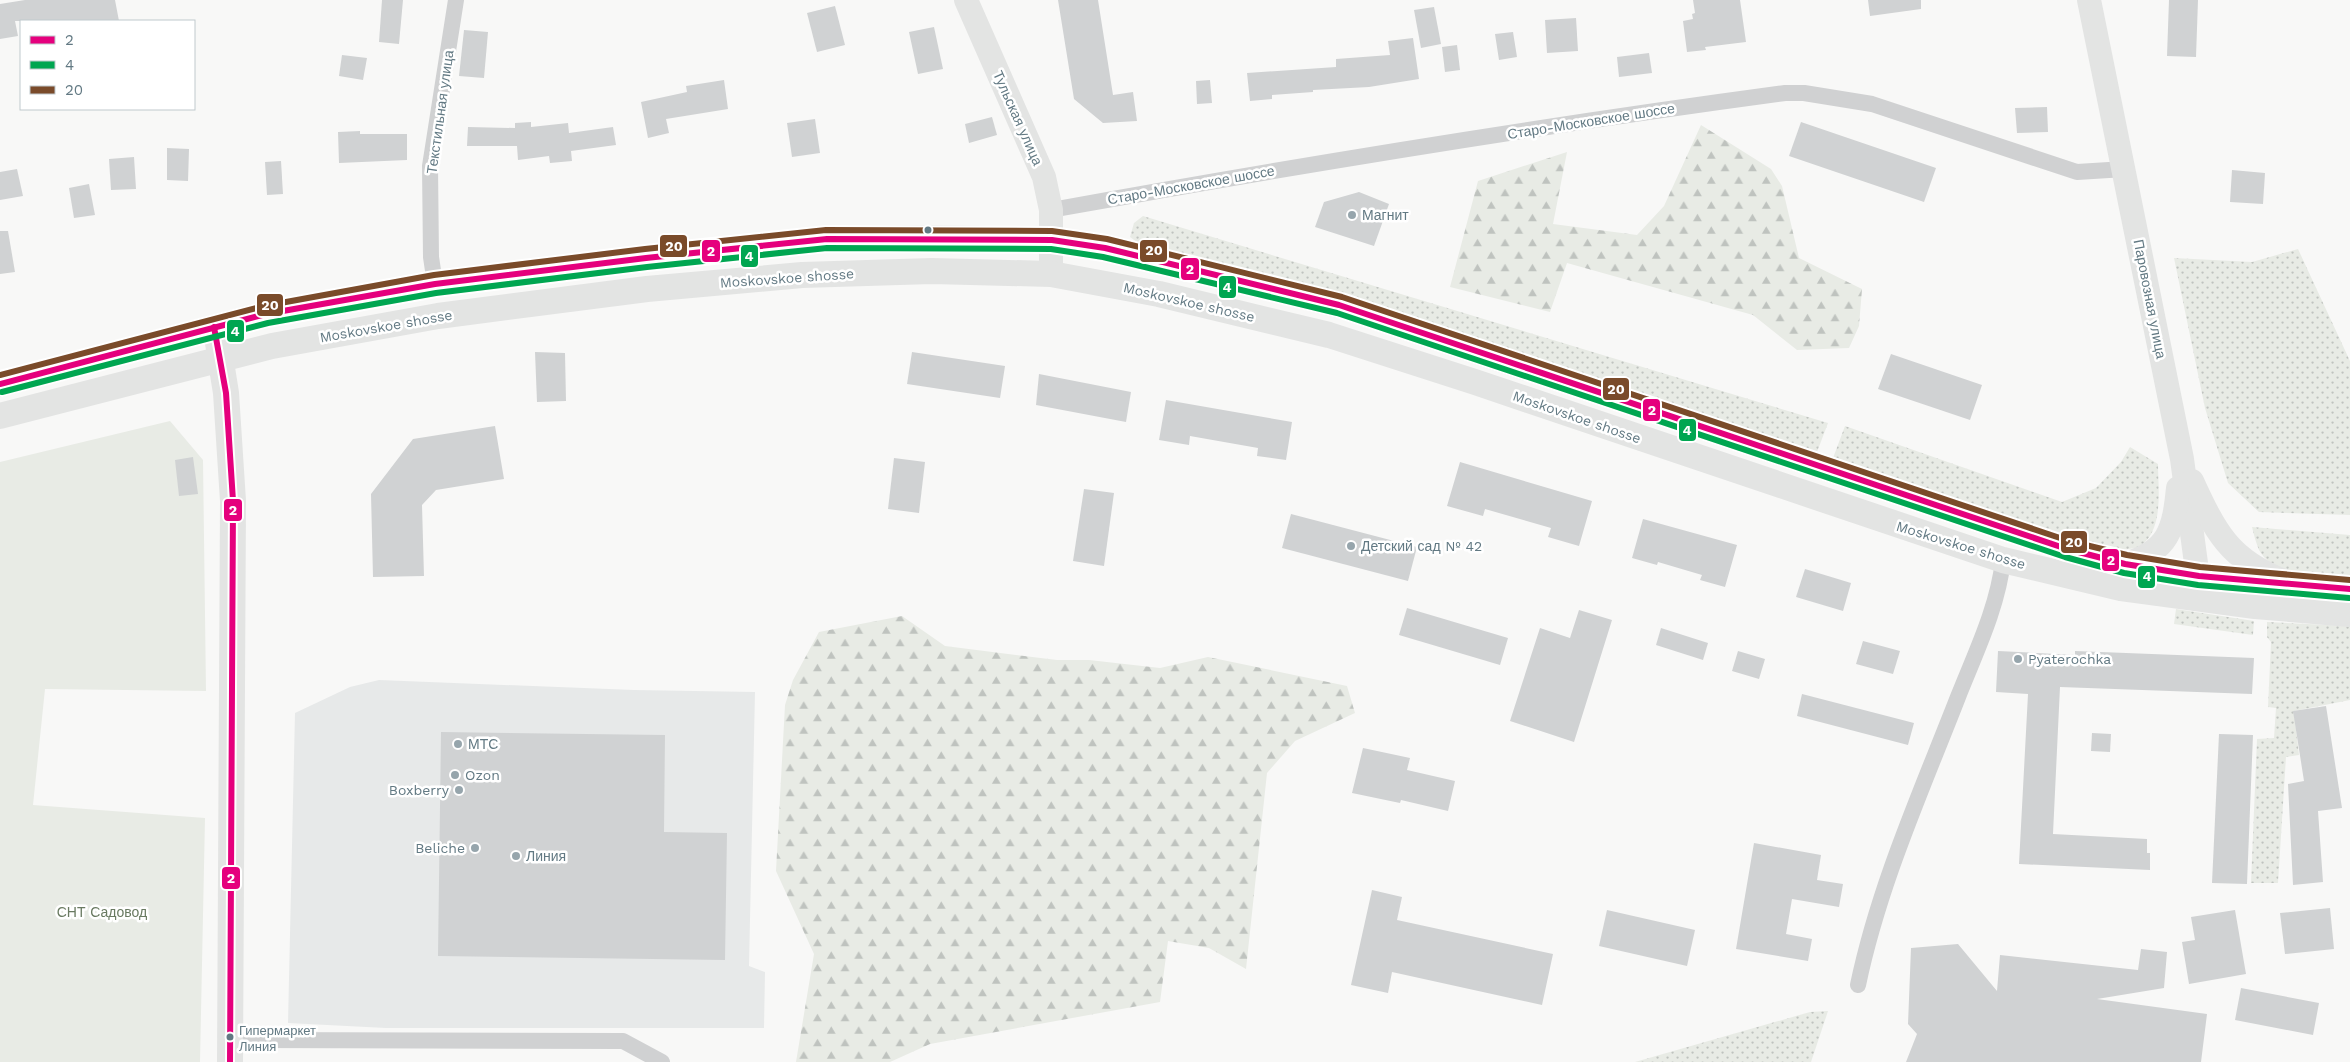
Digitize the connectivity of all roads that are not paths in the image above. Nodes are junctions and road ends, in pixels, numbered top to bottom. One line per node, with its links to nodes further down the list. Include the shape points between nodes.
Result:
1 (456, 0): 8 (street, Текстильная улица, via 430,166)
2 (966, 0): 5 (main road, Тульская улица, via 1037,159)
3 (2089, 0): 4 (main road, Паровозная улица)
4 (2125, 169): 5 (street, Старо-Московское шоссе, via 2078,172 1872,104 1785,93 1156,190); 13 (main road, Паровозная улица)
5 (1051, 210): 6 (main road, Тульская улица)
6 (1052, 240): 7 (main road, Тульская улица); 8 (main road, Moskovskoe shosse, via 827,239); 15 (main road, Moskovskoe shosse, via 1105,248 1339,305 2067,549)
7 (1051, 274): 10 (main road, Moskovskoe shosse, via 932,271 811,275 647,289 438,316 272,346); 14 (main road, Moskovskoe shosse, via 1159,294 1329,335)
8 (434, 284): 9 (main road, Moskovskoe shosse, via 266,314)
9 (214, 327): 10 (main road); 11 (main road, Moskovskoe shosse)
10 (221, 359): 12 (main road, Moskovskoe shosse); 21 (main road, via 233,501)
11 (0, 384)
12 (0, 416)
13 (2182, 458): 15 (main road, via 2170,532 2146,558); 16 (main road, via 2204,508 2224,541 2246,562); 17 (main road, Паровозная улица)
14 (2003, 560): 17 (main road, Moskovskoe shosse, via 2121,588); 20 (street, via 1987,624 1883,890)
15 (2125, 564): 17 (main road, Moskovskoe shosse)
16 (2292, 584): 17 (main road, Moskovskoe shosse); 18 (main road, Moskovskoe shosse)
17 (2200, 588): 19 (main road, Moskovskoe shosse)
18 (2350, 589)
19 (2350, 614)
20 (1858, 985)
21 (230, 1051): 22 (street, via 392,1041 623,1041)
22 (662, 1062)

